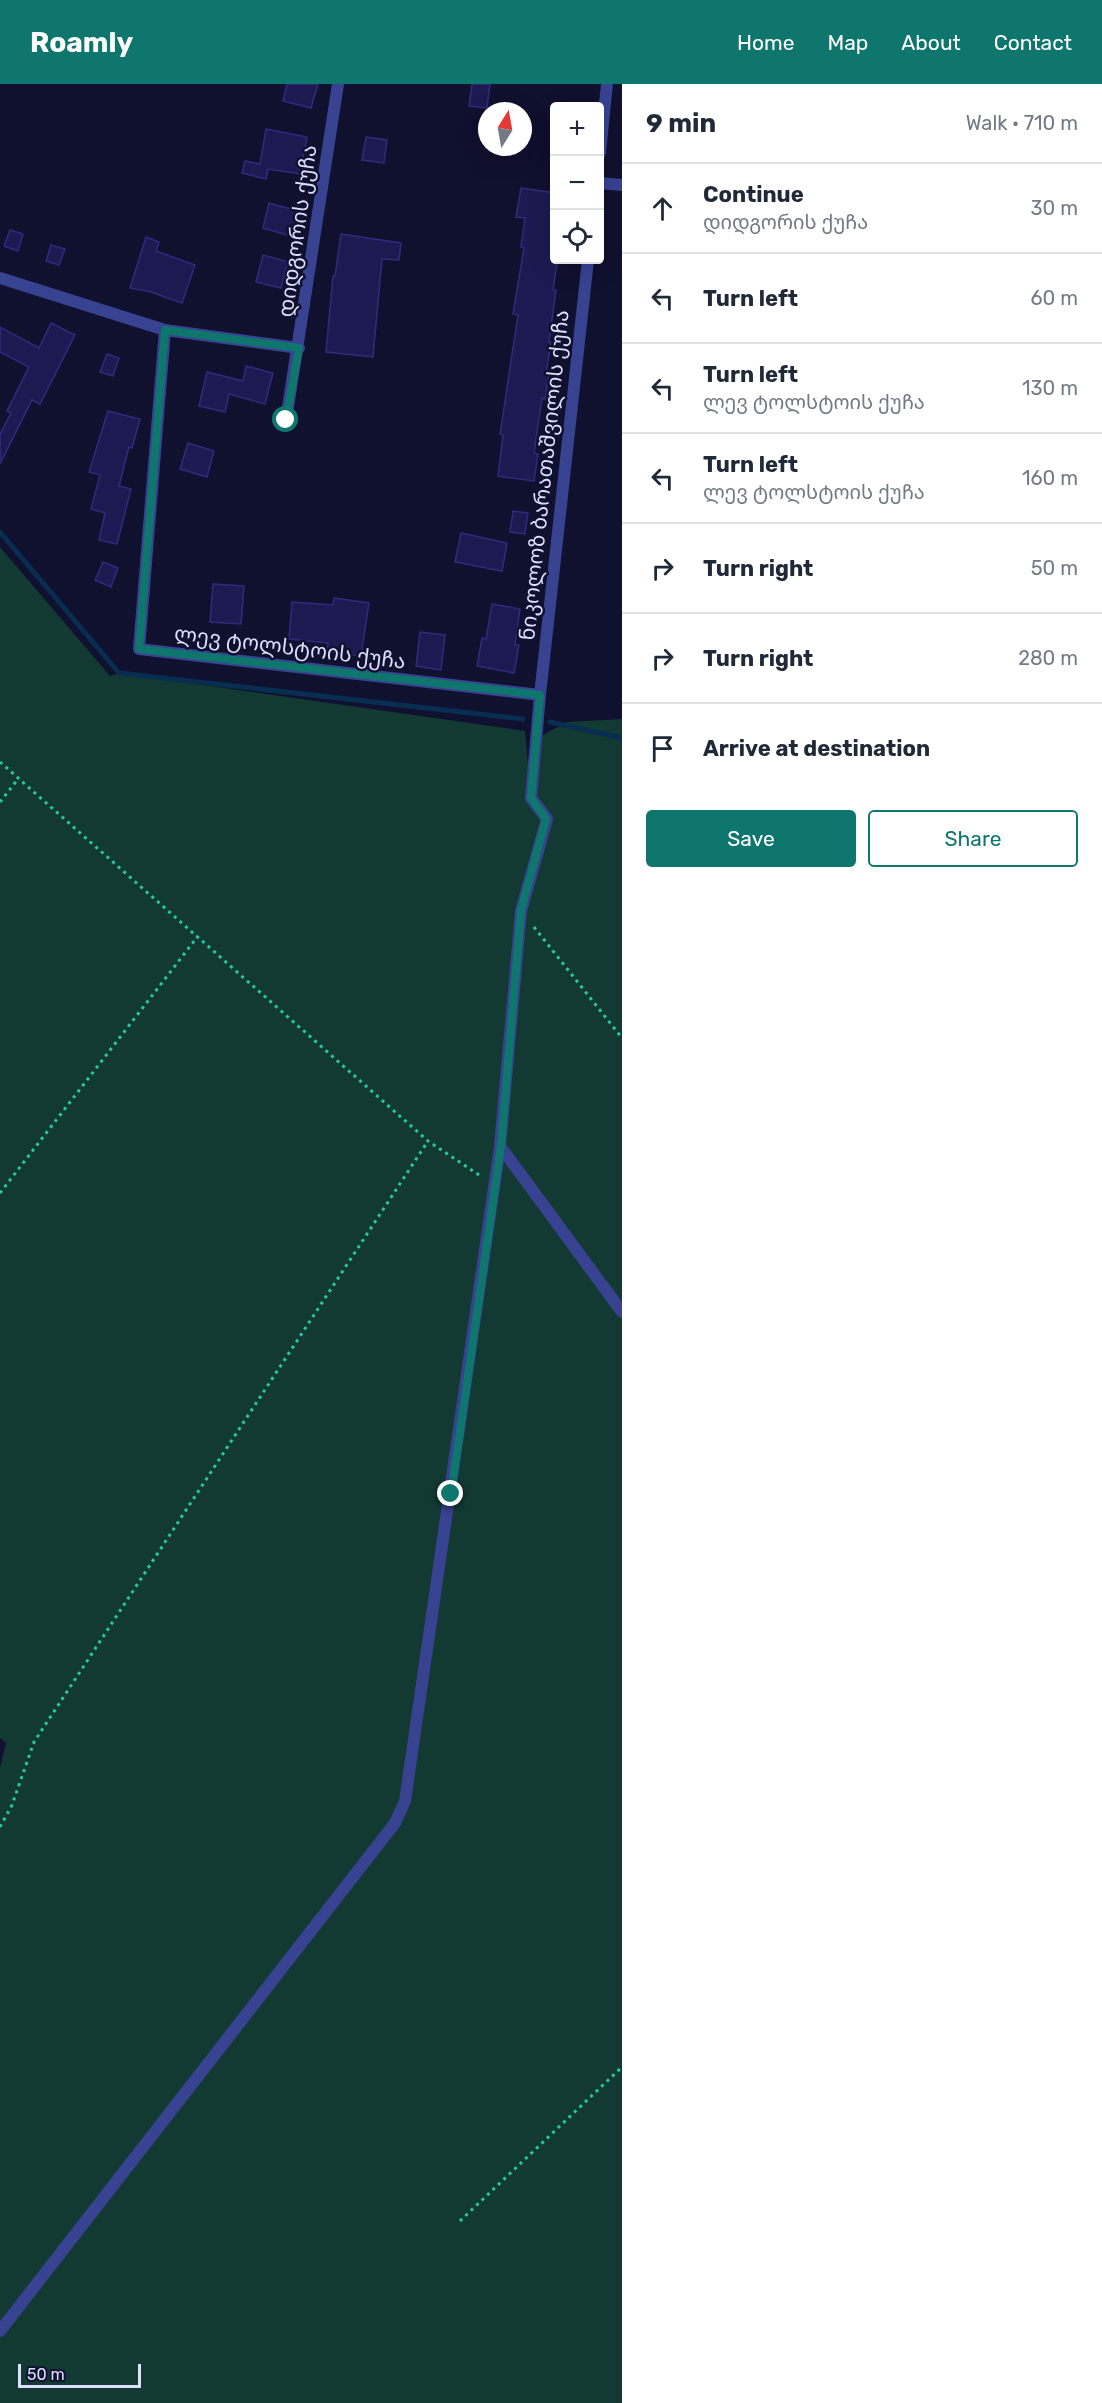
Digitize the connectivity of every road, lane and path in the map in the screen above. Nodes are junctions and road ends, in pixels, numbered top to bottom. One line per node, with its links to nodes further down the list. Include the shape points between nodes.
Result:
1 (338, 84): 9 (street, დიდგორის ქუჩა)
2 (607, 84): 3 (street)
3 (604, 114)
4 (604, 184): 5 (street)
5 (622, 186)
6 (588, 264): 11 (street, ნიკოლოზ ბარათაშვილის ქუჩა)
7 (0, 278): 8 (street)
8 (165, 330): 9 (street); 11 (street, ლევ ტოლსტოის ქუჩა, via 139,649)
9 (299, 348): 10 (street, დიდგორის ქუჩა)
10 (286, 420)
11 (540, 695): 15 (street, ნიკოლოზ ბარათაშვილის ქუჩა, via 531,798 546,819)
12 (0, 762): 13 (path)
13 (18, 779): 14 (path); 16 (path)
14 (0, 802)
15 (521, 910): 17 (path); 19 (street)
16 (198, 936): 18 (path); 21 (path)
17 (622, 1038)
18 (428, 1141): 20 (path); 23 (path, via 34,1742)
19 (501, 1146): 20 (street); 22 (street)
20 (494, 1184): 26 (street, via 405,1801 388,1832)
21 (0, 1193)
22 (622, 1311)
23 (0, 1827)
24 (622, 2067): 25 (path)
25 (460, 2221)
26 (0, 2331)

